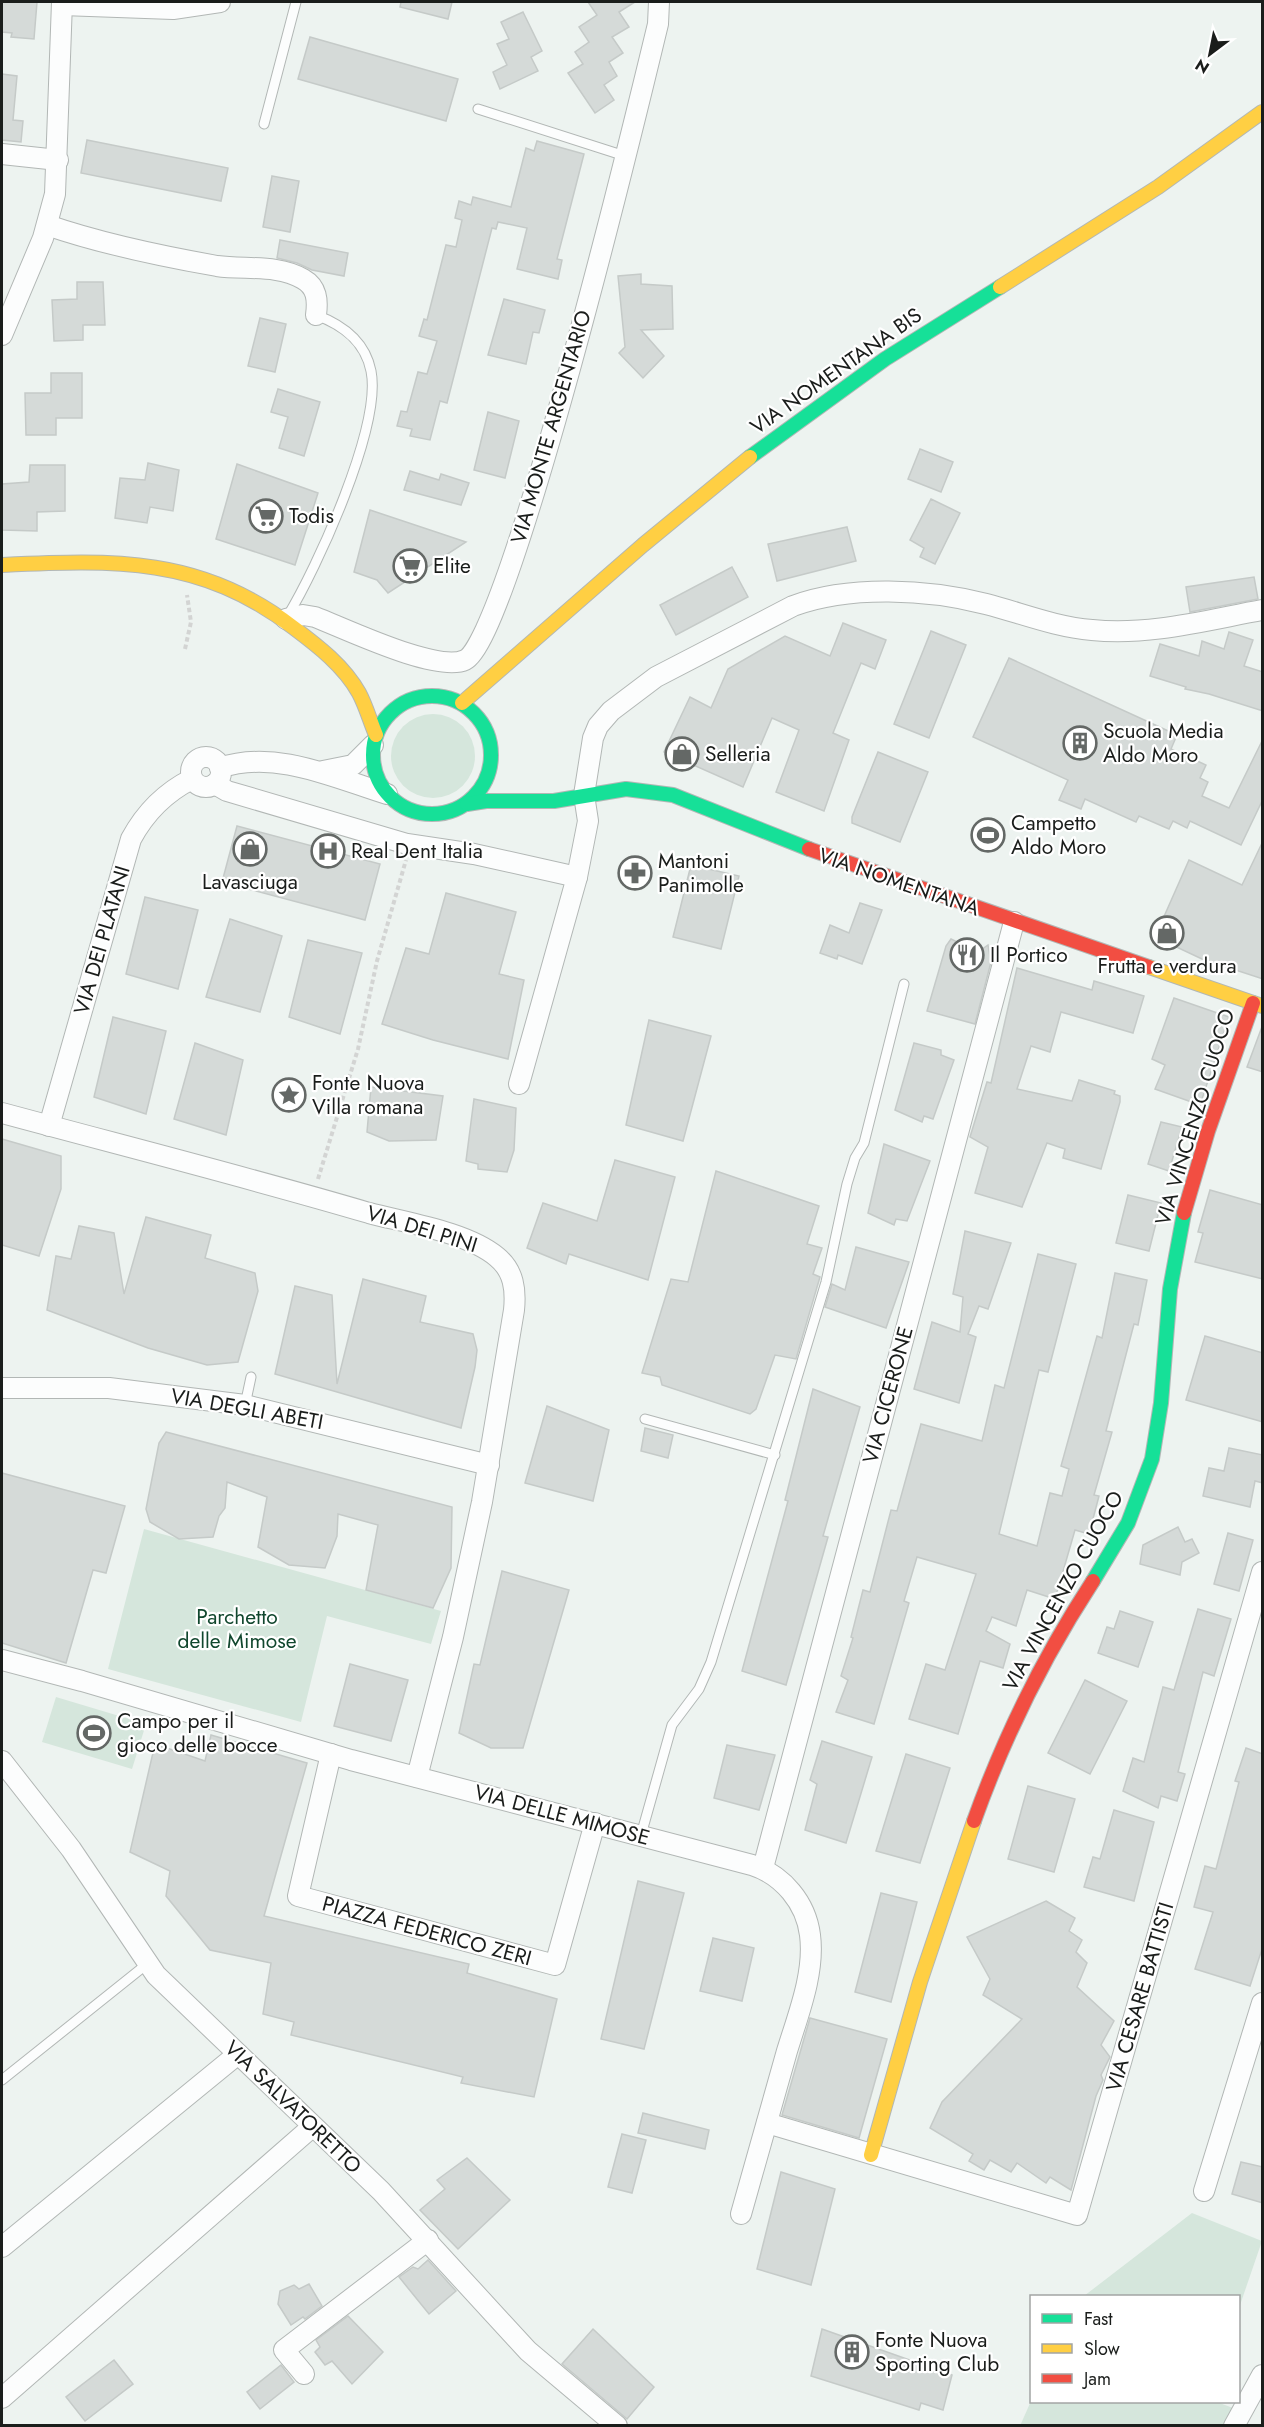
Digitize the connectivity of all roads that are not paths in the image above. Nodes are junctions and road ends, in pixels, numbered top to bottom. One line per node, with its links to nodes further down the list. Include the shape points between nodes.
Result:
1 (220, 2): 4 (street, via 181,9)
2 (296, 2): 7 (lane)
3 (659, 2): 9 (street, VIA MONTE ARGENTARIO, via 658,24)
4 (62, 3): 10 (street)
5 (478, 109): 9 (lane)
6 (1263, 112): 21 (street, VIA NOMENTANA BIS, via 1154,191 874,366 790,426 664,527)
7 (264, 124)
8 (2, 154): 10 (street)
9 (626, 156): 16 (street, VIA MONTE ARGENTARIO, via 540,471 486,633 475,652 462,661 441,663 315,617)
10 (58, 160): 11 (street)
11 (47, 225): 12 (street, via 209,264 290,273 306,280 315,291); 13 (street)
12 (316, 315): 16 (lane, via 347,330 360,345 371,371 372,389 358,456 311,576)
13 (2, 335)
14 (2, 565): 16 (street, via 106,561 150,564 189,572 233,588)
15 (1263, 610): 30 (street, via 1153,629 1106,631 1058,624 937,595 861,592 814,598 666,671 611,711 593,738)
16 (286, 619): 17 (street)
17 (341, 669): 18 (street); 22 (street, via 359,692)
18 (375, 687)
19 (392, 696): 20 (street)
20 (415, 698): 21 (street, via 432,695); 22 (street, via 384,719)
21 (462, 703): 23 (street, via 485,727)
22 (375, 740): 24 (street, via 353,765); 29 (street, via 373,762)
23 (492, 759): 26 (street); 32 (street, via 480,792)
24 (323, 771): 25 (street, via 255,761); 29 (street)
25 (218, 776): 27 (street, via 203,786); 27 (street, via 212,758 201,758 192,765); 33 (street, via 227,790 406,844)
26 (503, 776)
27 (192, 779): 39 (street, VIA DEI PLATANI, via 166,795 131,839)
28 (513, 787): 31 (street)
29 (387, 794): 32 (street, via 411,811 425,814 440,814)
30 (584, 795): 31 (street, VIA NOMENTANA, via 560,801); 33 (street, via 588,821); 34 (street, VIA NOMENTANA, via 634,789 674,795 814,852)
31 (533, 801): 32 (street, VIA NOMENTANA)
32 (467, 804)
33 (577, 877): 37 (street)
34 (1014, 922): 36 (street, VIA NOMENTANA); 53 (street, VIA CICERONE)
35 (904, 984): 44 (lane, via 864,1143 848,1184 826,1282)
36 (1258, 1004): 60 (street, VIA VINCENZO CUOCO, via 1197,1170 1180,1232 1166,1312 1160,1425 1145,1484 1124,1532 1060,1635 1003,1748 971,1830 909,2019)
37 (519, 1084)
38 (2, 1113): 39 (street, VIA DEI PINI)
39 (50, 1126): 45 (street, VIA DEI PINI, via 454,1237 496,1256 513,1277 515,1298)
40 (251, 1377): 42 (lane)
41 (2, 1388): 42 (street, VIA DEGLI ABETI, via 109,1388)
42 (245, 1405): 45 (street, VIA DEGLI ABETI)
43 (645, 1419): 44 (lane)
44 (775, 1455): 52 (lane, via 711,1662 699,1689 672,1725)
45 (489, 1465): 50 (street, VIA DEI PINI, via 453,1637)
46 (1263, 1572): 60 (street, VIA CESARE BATTISTI, via 1077,2215)
47 (2, 1660): 48 (street, VIA DELLE MIMOSE)
48 (331, 1754): 50 (street, VIA DELLE MIMOSE); 51 (street, PIAZZA FEDERICO ZERI, via 298,1896 555,1965)
49 (2, 1761): 54 (street, VIA SALVATORETTO, via 71,1849)
50 (417, 1777): 51 (street, VIA DELLE MIMOSE)
51 (595, 1823): 52 (street, VIA DELLE MIMOSE)
52 (641, 1835): 53 (street, VIA DELLE MIMOSE)
53 (763, 1868): 58 (street, VIA DELLE MIMOSE, via 795,1896 806,1917 811,1942 803,1997)
54 (147, 1964): 56 (street, VIA SALVATORETTO); 57 (lane)
55 (1263, 2003): 61 (street)
56 (238, 2054): 59 (street, VIA SALVATORETTO); 64 (street)
57 (2, 2080)
58 (767, 2123): 60 (street); 62 (street, VIA DELLE MIMOSE)
59 (312, 2127): 63 (street, VIA SALVATORETTO); 67 (street)
60 (872, 2155)
61 (1204, 2192)
62 (741, 2214)
63 (428, 2240): 65 (street, via 284,2350); 68 (street, VIA SALVATORETTO, via 528,2351)
64 (2, 2247)
65 (304, 2374)
66 (1263, 2374): 69 (street)
67 (2, 2398)
68 (617, 2426)
69 (1234, 2426)

